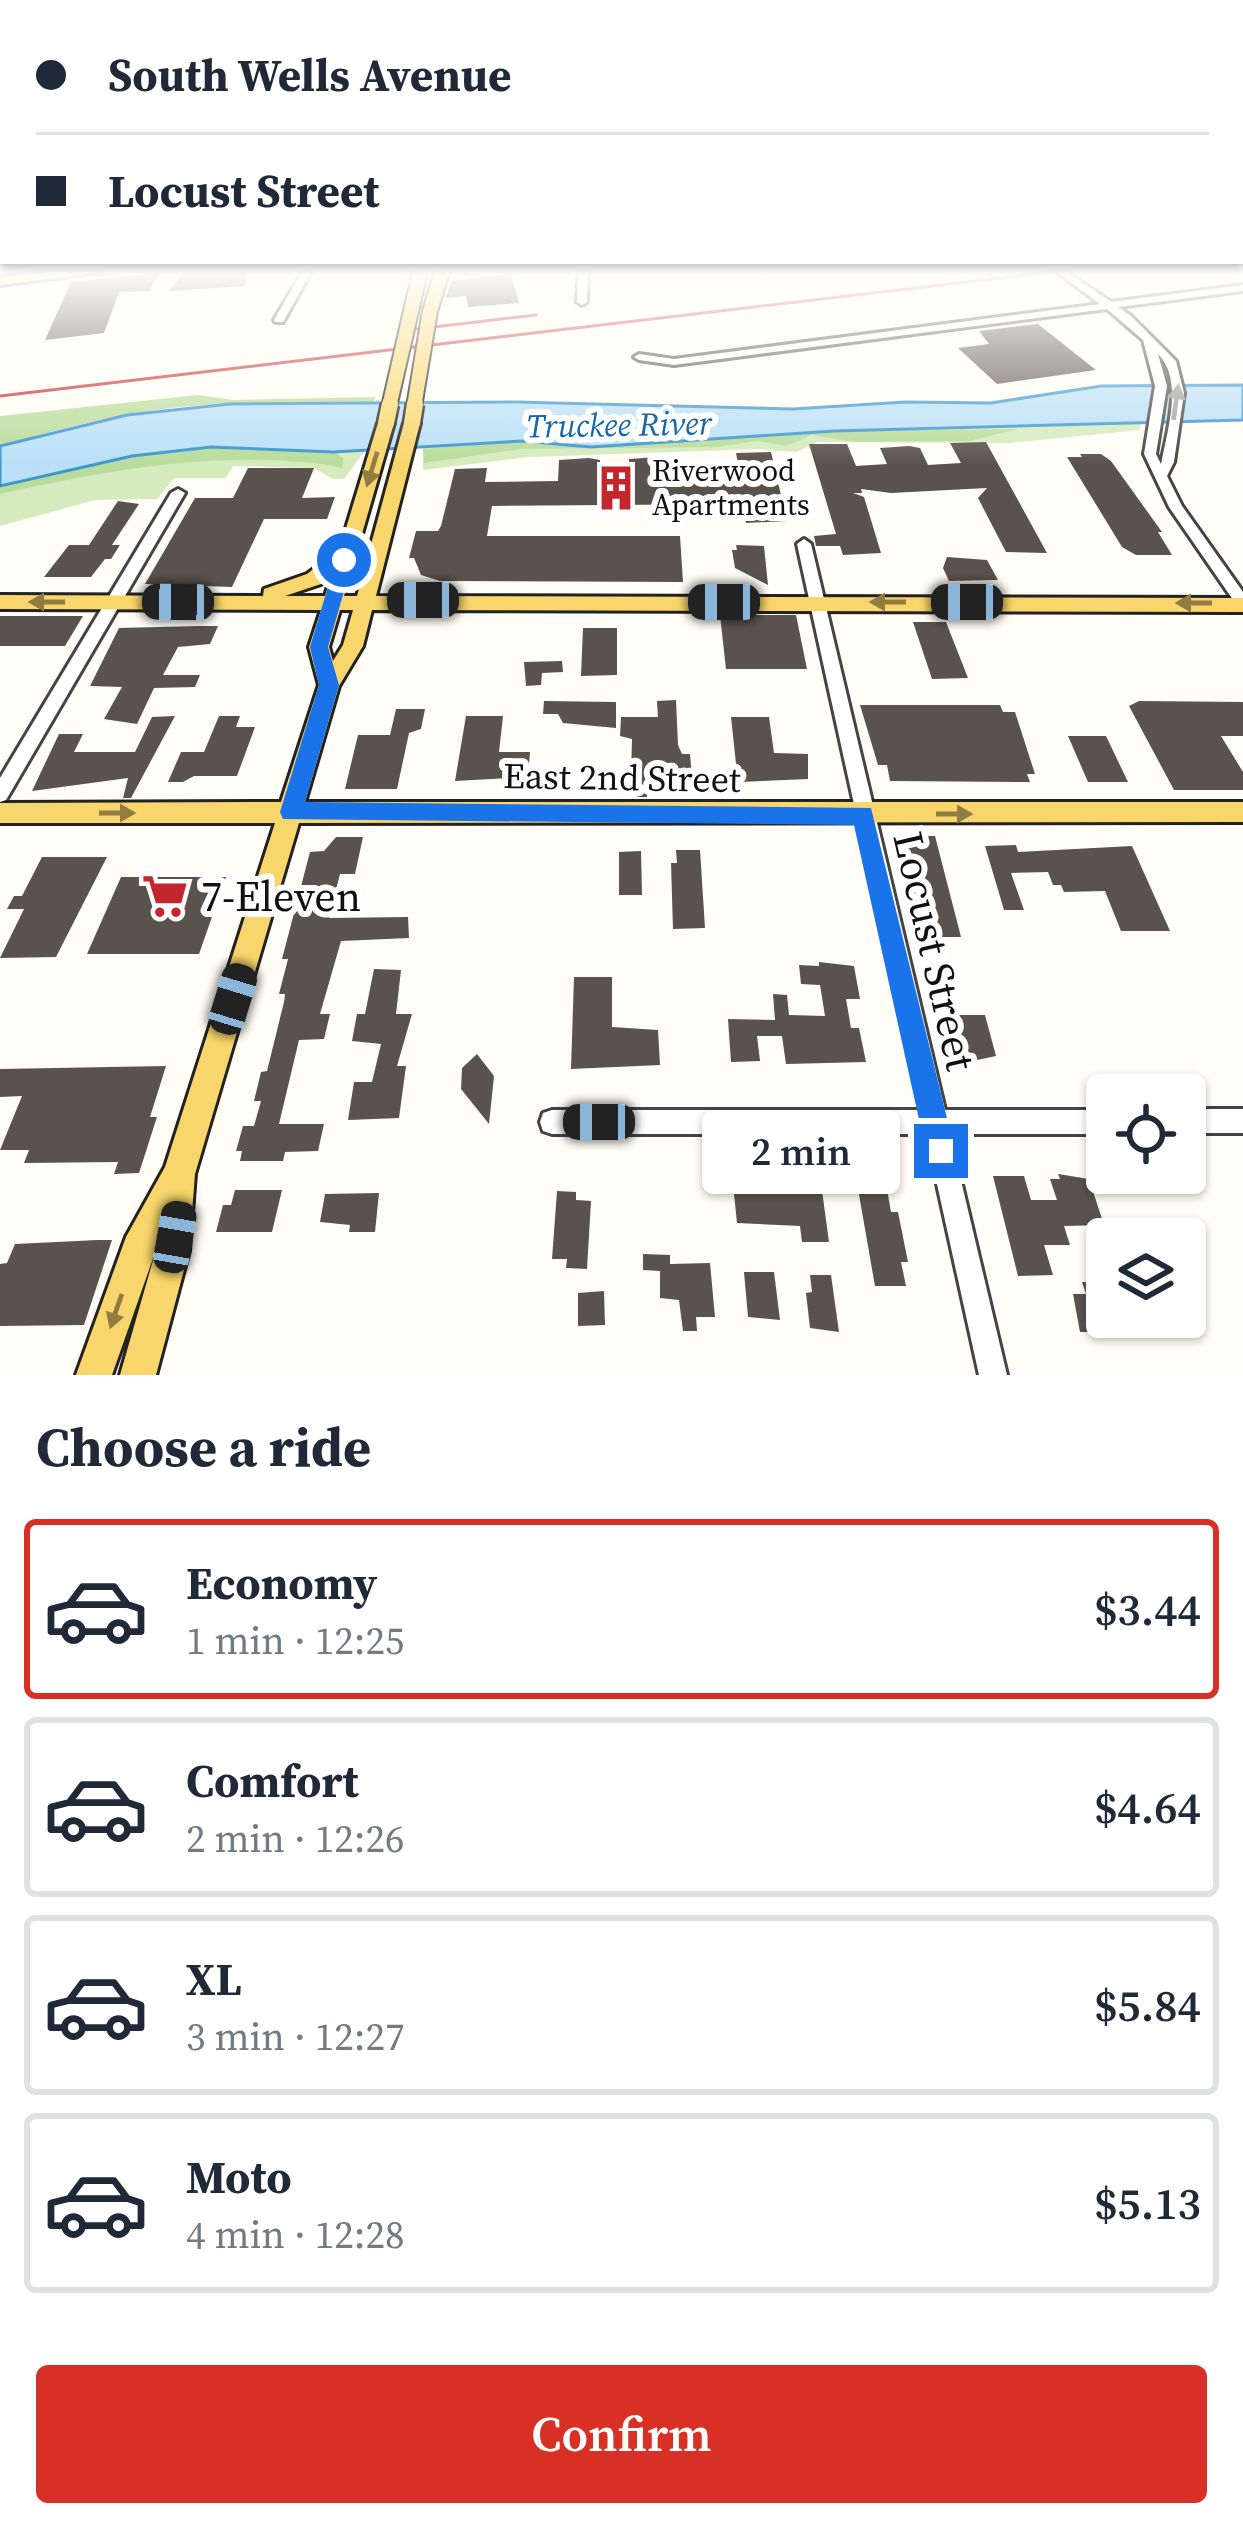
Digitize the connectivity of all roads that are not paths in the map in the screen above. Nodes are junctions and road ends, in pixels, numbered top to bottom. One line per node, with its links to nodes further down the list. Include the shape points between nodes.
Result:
1 (403, 336): 7 (main road, one-way to 7, bridge)
2 (426, 336): 9 (main road, bridge, via 412,423)
3 (876, 336): 5 (street, via 674,362)
4 (1146, 336): 15 (street, via 1161,386 1150,454)
5 (639, 357)
6 (178, 493): 12 (street)
7 (355, 524): 10 (main road); 13 (main road, via 338,559 305,584)
8 (804, 544): 14 (street, Locust Street)
9 (364, 600): 10 (main road); 14 (main road); 16 (main road, via 352,646)
10 (332, 601): 13 (main road); 16 (main road, via 319,647)
11 (0, 602): 12 (main road, one-way to 11)
12 (113, 602): 13 (main road); 17 (street)
13 (220, 602)
14 (815, 602): 15 (main road, one-way to 14); 21 (street, Locust Street)
15 (1242, 604)
16 (329, 685): 18 (main road)
17 (0, 794)
18 (291, 812): 20 (main road, East 2nd Street, one-way to 18); 21 (main road, East 2nd Street); 27 (main road)
19 (1243, 812): 21 (main road, East 2nd Street, one-way to 19)
20 (0, 813)
21 (863, 815): 26 (street, Locust Street)
22 (1086, 1121): 26 (street)
23 (1206, 1121): 24 (street)
24 (1243, 1121)
25 (552, 1122): 26 (street)
26 (934, 1122): 30 (street, Locust Street)
27 (178, 1174): 28 (main road, one-way to 28, via 138,1249); 29 (main road, via 170,1264)
28 (94, 1375)
29 (138, 1375)
30 (993, 1375)

